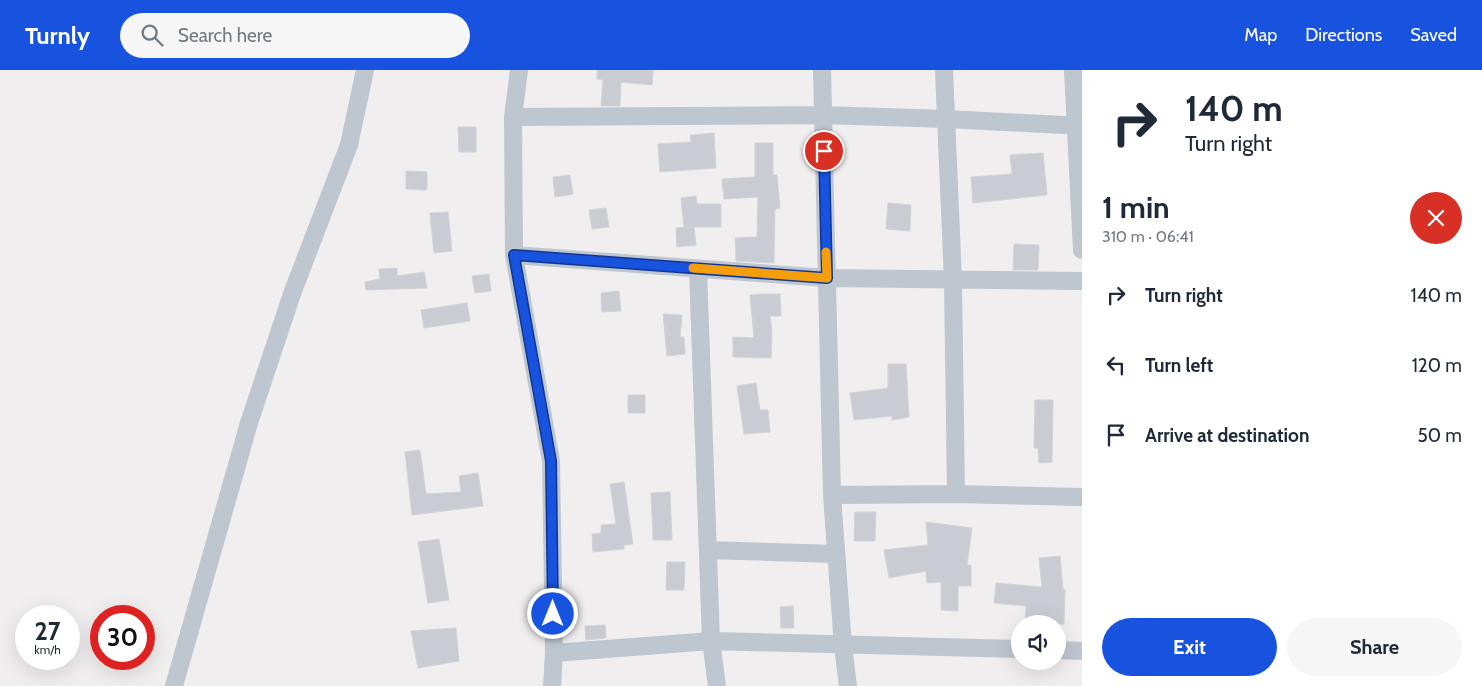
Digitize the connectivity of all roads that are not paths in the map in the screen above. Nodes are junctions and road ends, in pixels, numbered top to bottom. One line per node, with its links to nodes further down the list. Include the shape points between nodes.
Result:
1 (365, 70): 27 (street, via 349,145 293,292 249,424)
2 (519, 70): 7 (street)
3 (822, 70): 6 (street)
4 (944, 70): 8 (street)
5 (1073, 70): 9 (street)
6 (823, 115): 7 (street); 8 (street); 13 (street)
7 (513, 116): 11 (street)
8 (947, 118): 9 (street); 14 (street)
9 (1079, 126): 10 (street)
10 (1082, 250)
11 (514, 255): 12 (street); 26 (street, via 551,461)
12 (698, 269): 13 (street); 19 (street)
13 (827, 278): 14 (street); 17 (street)
14 (953, 281): 15 (street); 16 (street)
15 (1082, 281)
16 (956, 494): 17 (street); 18 (street)
17 (832, 496): 20 (street)
18 (1082, 497)
19 (708, 550): 20 (street); 21 (street)
20 (836, 554): 22 (street)
21 (711, 641): 22 (street); 26 (street); 29 (street)
22 (843, 646): 23 (street); 30 (street)
23 (1011, 650)
24 (1066, 650): 25 (street)
25 (1082, 651)
26 (554, 653): 28 (street)
27 (174, 686)
28 (552, 686)
29 (716, 686)
30 (848, 686)

